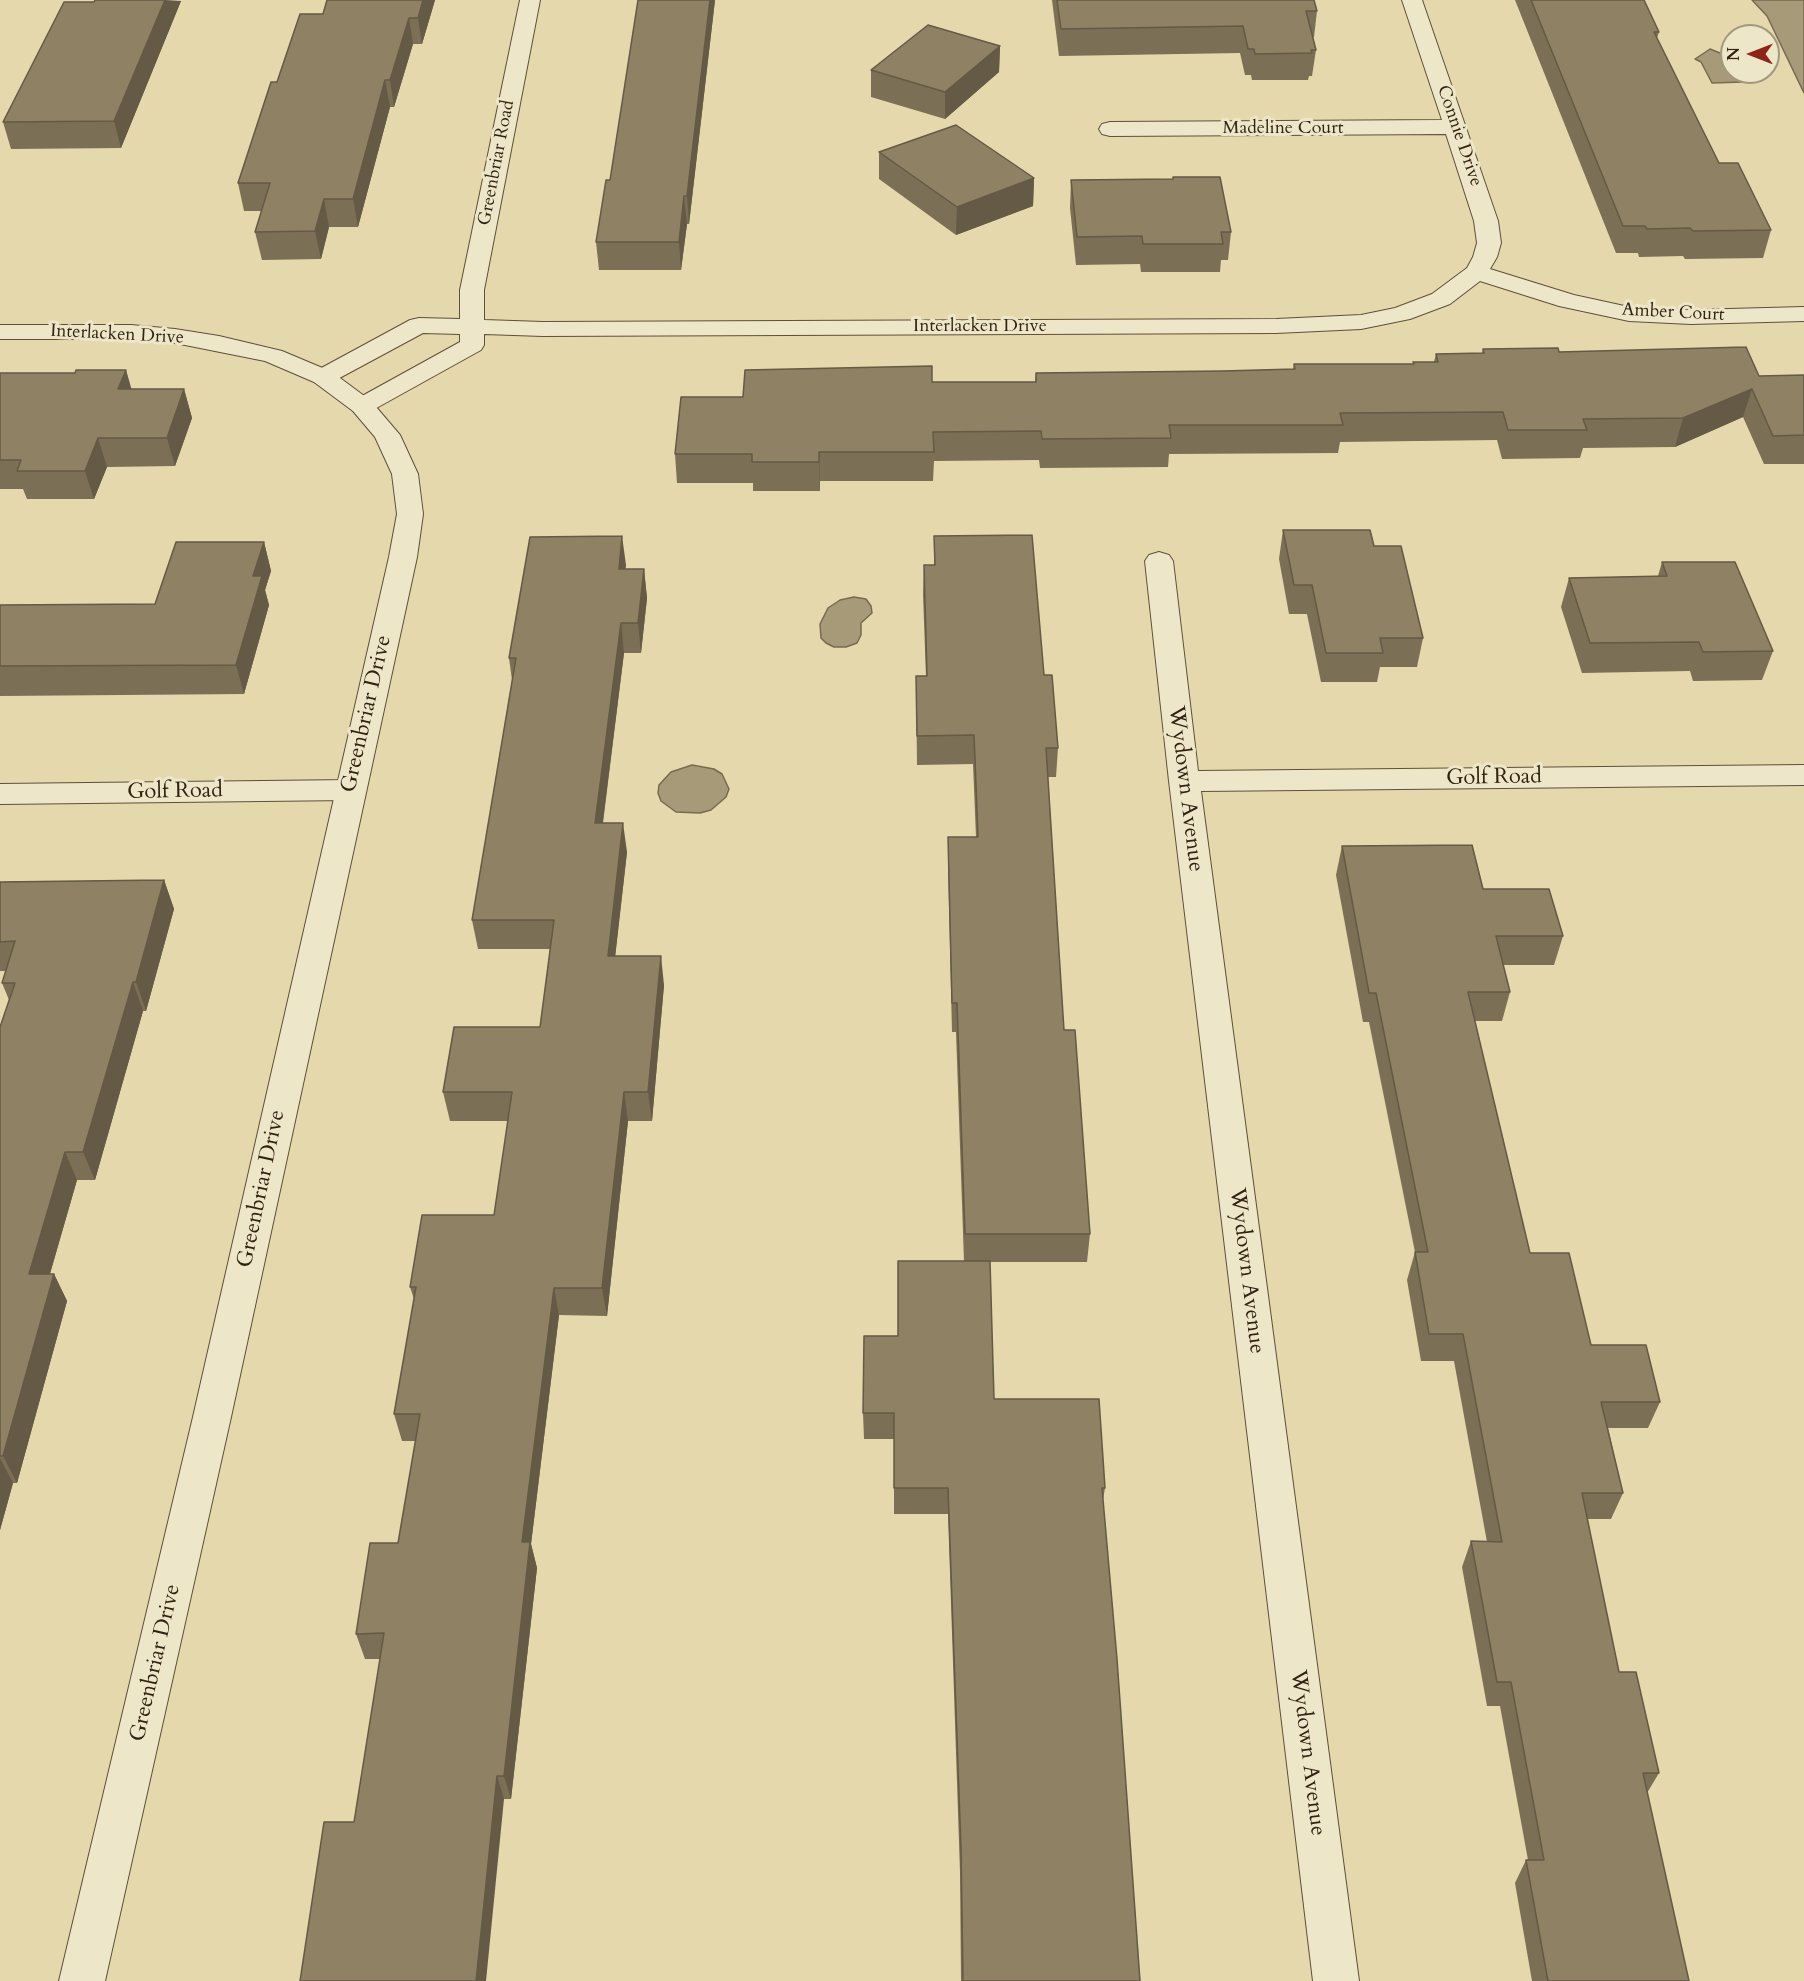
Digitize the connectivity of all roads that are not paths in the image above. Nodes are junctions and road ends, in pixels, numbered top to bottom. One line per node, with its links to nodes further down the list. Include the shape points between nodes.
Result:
1 (530, 0): 7 (street, Greenbriar Road, via 472,290)
2 (1412, 0): 3 (street, Connie Drive)
3 (1456, 127): 4 (street, Madeline Court); 5 (street, Connie Drive, via 1486,221 1489,243)
4 (1110, 129)
5 (1476, 272): 6 (street, Amber Court, via 1568,301 1629,314); 7 (street, Interlacken Drive, via 1441,299 1401,314 1322,325 543,329)
6 (1804, 314)
7 (471, 326): 9 (street, via 419,325); 10 (street, Greenbriar Road, via 472,345)
8 (0, 332): 9 (street, Interlacken Drive, via 175,336 273,356)
9 (323, 377): 10 (street, Interlacken Drive)
10 (362, 406): 14 (street, Greenbriar Drive, via 387,435 405,474 410,514)
11 (1159, 561): 13 (street, Wydown Avenue)
12 (1804, 775): 13 (street, Golf Road)
13 (1184, 781): 17 (street, Wydown Avenue)
14 (350, 790): 15 (street, Golf Road); 16 (street, Greenbriar Drive, via 213,1417)
15 (0, 794)
16 (82, 1981)
17 (1336, 1981)

